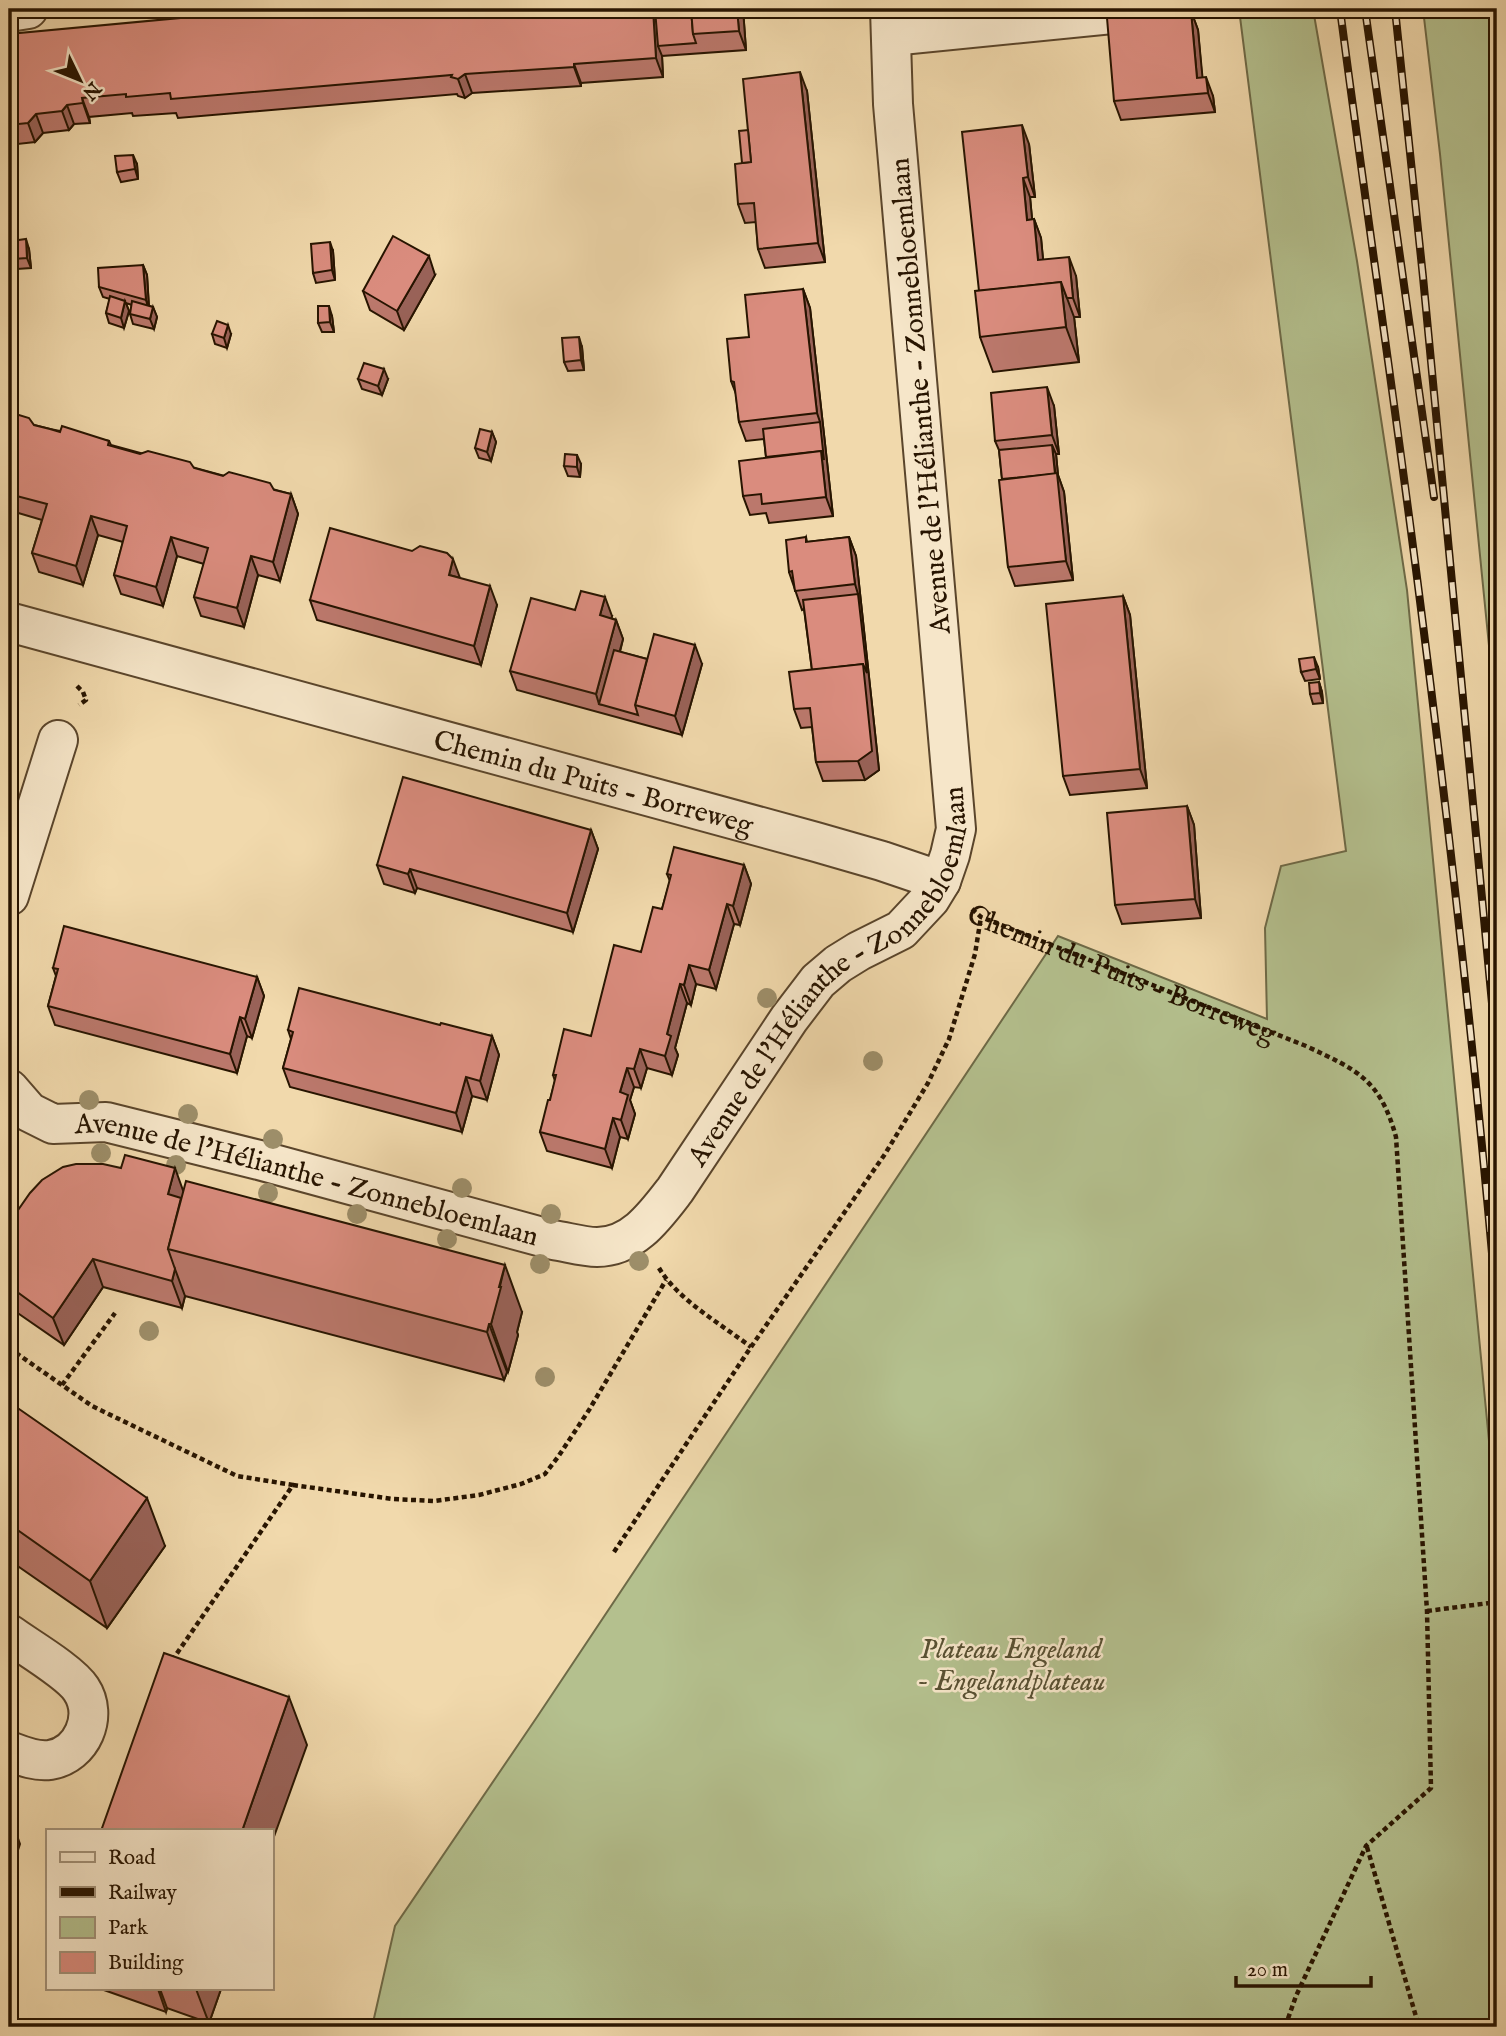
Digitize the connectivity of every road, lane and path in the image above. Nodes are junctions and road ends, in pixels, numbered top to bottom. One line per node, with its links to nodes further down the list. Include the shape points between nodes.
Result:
1 (28, 9): 3 (street)
2 (1112, 9): 4 (street, Avenue de l'Hélianthe - Zonnebloemlaan, via 1112,14)
3 (9, 12)
4 (891, 22): 8 (street, Avenue de l'Hélianthe - Zonnebloemlaan, via 893,104 956,829)
5 (9, 622): 6 (street, Chemin du Puits - Borreweg)
6 (59, 637): 7 (path, via 51,667 76,685 86,700 47,711); 8 (street, Chemin du Puits - Borreweg, via 842,849)
7 (58, 740): 9 (street)
8 (941, 881): 10 (path, Chemin du Puits - Borreweg); 12 (street, Avenue de l'Hélianthe - Zonnebloemlaan, via 901,930 848,957 818,981 675,1190)
9 (9, 896)
10 (981, 917): 15 (path, via 975,954 949,1039 928,1083 886,1154); 21 (path, Chemin du Puits - Borreweg, via 1348,1066 1371,1084 1389,1112 1396,1137)
11 (15, 1111): 12 (street, Avenue de l'Hélianthe - Zonnebloemlaan, via 53,1124 106,1122 553,1240 598,1247)
12 (637, 1233): 13 (path)
13 (666, 1280): 15 (path); 18 (path, via 545,1474 480,1495 434,1501)
14 (115, 1313): 17 (path)
15 (751, 1346): 19 (path)
16 (9, 1348): 17 (path)
17 (62, 1385): 18 (path, via 92,1406 237,1476)
18 (293, 1485): 23 (path)
19 (614, 1552)
20 (1497, 1602): 21 (path)
21 (1427, 1611): 25 (path, Chemin du Puits - Borreweg, via 1431,1788)
22 (9, 1634): 24 (street, via 72,1678 88,1703 89,1718 85,1733 66,1755 37,1760)
23 (171, 1662)
24 (9, 1751)
25 (1366, 1846): 26 (path); 27 (path)
26 (1285, 2027)
27 (1419, 2027)

